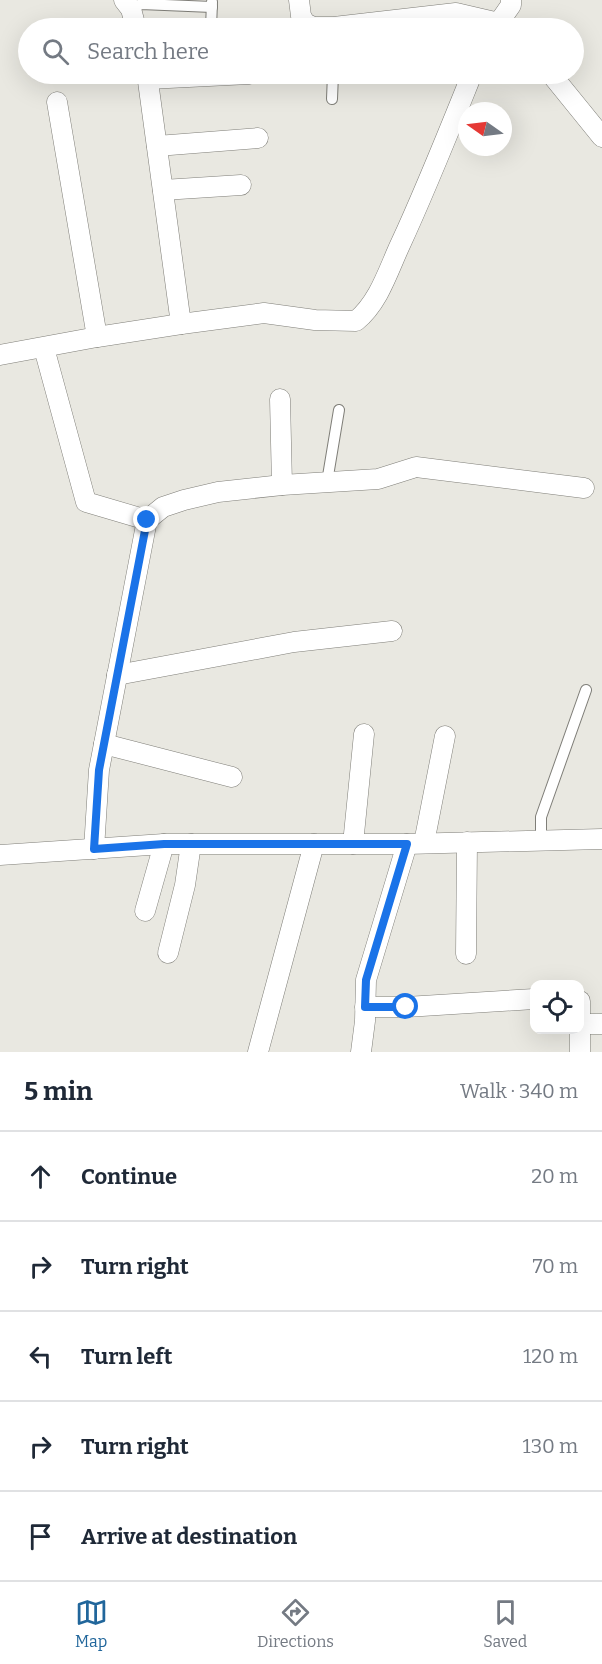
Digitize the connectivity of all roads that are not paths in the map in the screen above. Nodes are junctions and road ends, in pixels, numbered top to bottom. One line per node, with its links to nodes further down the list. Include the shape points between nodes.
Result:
1 (299, 0): 5 (street)
2 (511, 0): 8 (street)
3 (127, 4): 4 (lane)
4 (212, 4)
5 (302, 18)
6 (415, 18): 7 (street, via 456,13)
7 (472, 18)
8 (506, 18)
9 (148, 84): 17 (street)
10 (333, 84): 13 (lane)
11 (468, 84): 20 (street, via 378,294 356,321 264,313)
12 (559, 84): 15 (street)
13 (332, 99)
14 (57, 102): 21 (street)
15 (602, 137)
16 (258, 138): 17 (street)
17 (157, 146): 19 (street)
18 (241, 185): 19 (street)
19 (163, 190): 20 (street)
20 (181, 324): 21 (street)
21 (97, 337): 22 (street)
22 (44, 348): 23 (street); 29 (street, via 86,502)
23 (0, 355)
24 (280, 399): 27 (street)
25 (339, 410): 26 (lane)
26 (327, 483): 27 (street); 28 (street, via 378,479 416,468)
27 (282, 485): 29 (street, via 184,500 163,507)
28 (584, 488)
29 (147, 520): 31 (street)
30 (392, 631): 31 (street, via 294,642)
31 (117, 675): 35 (street)
32 (586, 690): 38 (lane, via 541,818)
33 (364, 734): 43 (street)
34 (446, 736): 44 (street)
35 (104, 744): 36 (street); 45 (street)
36 (232, 777)
37 (602, 839): 38 (street)
38 (541, 840): 39 (street)
39 (467, 842): 44 (street); 49 (street)
40 (164, 844): 41 (street); 45 (street); 47 (street)
41 (191, 844): 42 (street); 48 (street)
42 (314, 844): 43 (street); 55 (street)
43 (353, 844): 44 (street)
44 (415, 844): 51 (street, via 366,980)
45 (94, 849): 46 (street)
46 (0, 855)
47 (145, 910)
48 (168, 953)
49 (466, 954)
50 (530, 999): 51 (street)
51 (365, 1007): 56 (street)
52 (584, 1024): 53 (street)
53 (602, 1024)
54 (580, 1034): 57 (street)
55 (258, 1052)
56 (361, 1052)
57 (580, 1052)

